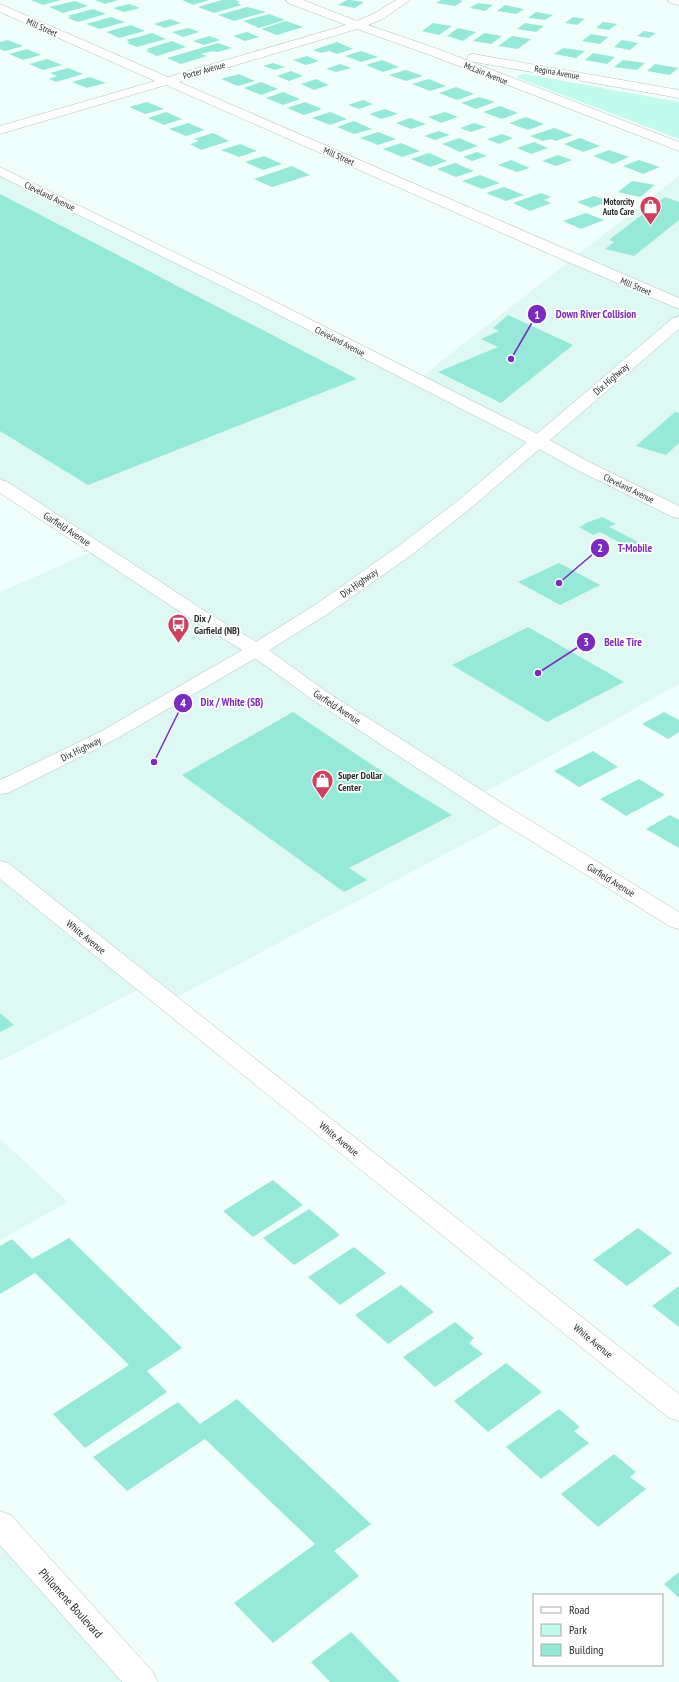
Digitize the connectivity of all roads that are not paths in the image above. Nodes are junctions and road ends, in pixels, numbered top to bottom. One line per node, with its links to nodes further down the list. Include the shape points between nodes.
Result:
1 (292, 0): 6 (street, McLain Avenue)
2 (404, 0): 6 (street, Porter Avenue, via 379,16)
3 (674, 0): 4 (street)
4 (679, 1)
5 (0, 8): 8 (street, Mill Street)
6 (358, 24): 7 (street, McLain Avenue); 8 (street, Porter Avenue)
7 (434, 52): 9 (street, Regina Avenue); 11 (street, McLain Avenue)
8 (166, 81): 10 (street, Porter Avenue); 13 (street, Mill Street)
9 (679, 94)
10 (0, 130)
11 (679, 147)
12 (0, 171): 15 (street, Cleveland Avenue, via 257,298)
13 (679, 304)
14 (679, 321): 15 (street, Dix Highway)
15 (538, 442): 17 (street, Cleveland Avenue); 18 (street, Dix Highway, via 407,549 322,609)
16 (0, 485): 18 (street, Garfield Avenue, via 201,618)
17 (679, 514)
18 (256, 650): 19 (street, Dix Highway, via 107,736); 21 (street, Garfield Avenue, via 320,696 497,810)
19 (0, 788)
20 (0, 868): 22 (street, White Avenue)
21 (679, 922)
22 (679, 1410)
23 (0, 1524): 24 (street, Philomene Boulevard)
24 (142, 1682)

